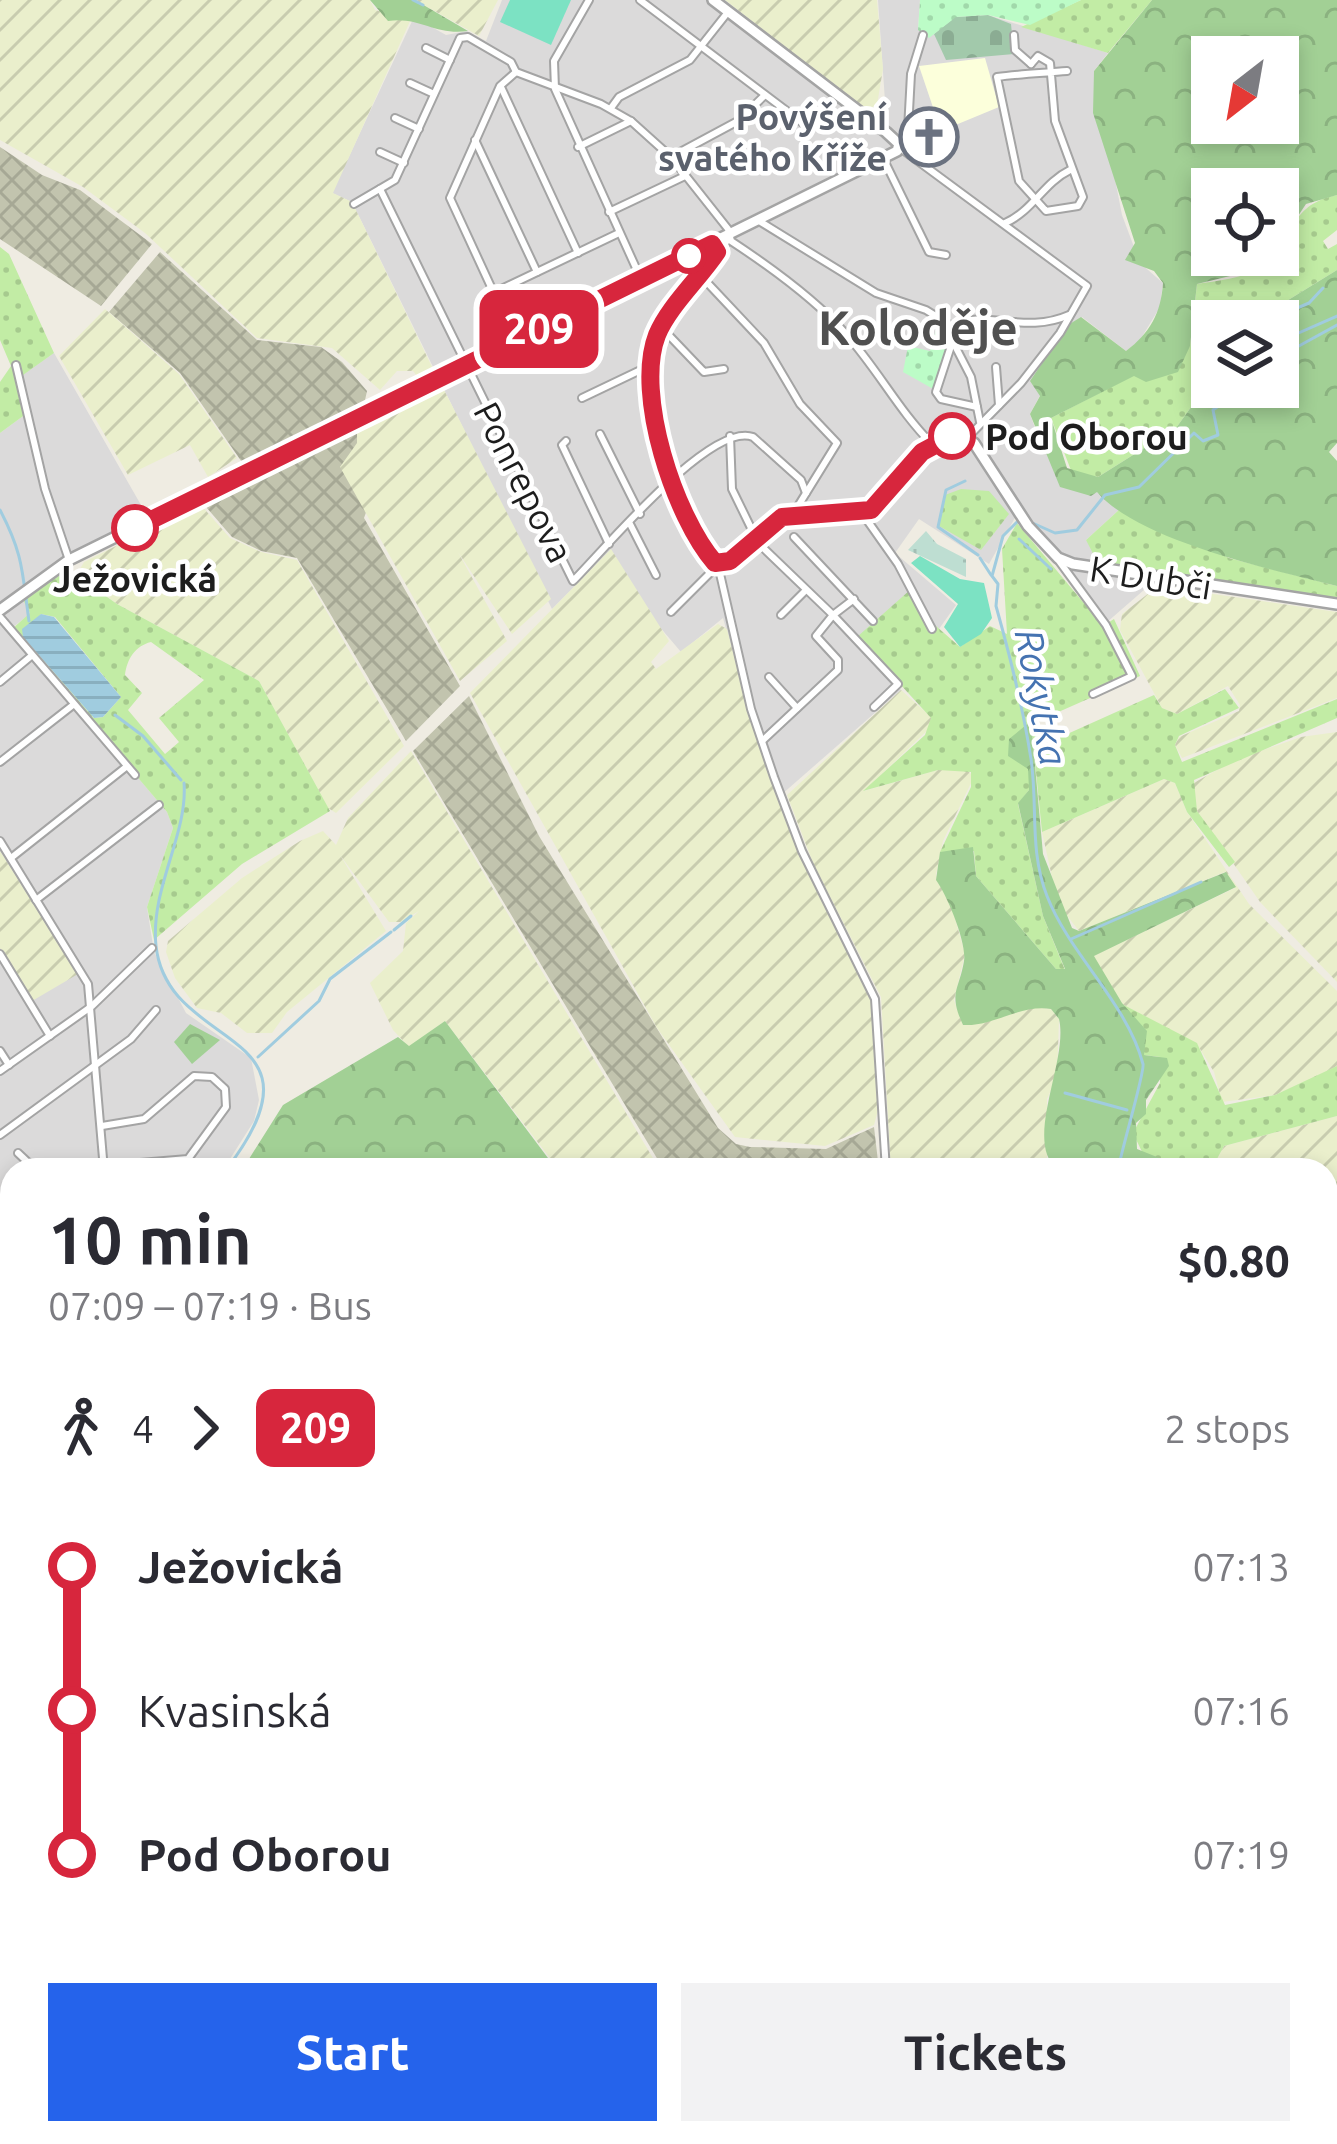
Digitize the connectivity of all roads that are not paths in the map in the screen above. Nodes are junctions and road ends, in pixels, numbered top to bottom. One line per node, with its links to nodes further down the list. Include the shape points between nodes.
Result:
1 (589, 0): 15 (street, via 554,61)
2 (640, 0): 6 (street)
3 (720, 4): 6 (street); 25 (street)
4 (1014, 34): 9 (street, via 1016,50)
5 (923, 35): 25 (street)
6 (702, 47): 17 (street); 18 (street)
7 (426, 48): 8 (street)
8 (450, 60): 11 (street, via 468,37); 16 (street)
9 (1033, 68): 12 (street); 12 (street, via 1042,56); 34 (street, via 997,77 1019,181)
10 (1067, 71): 12 (street)
11 (516, 72): 14 (street); 15 (street)
12 (1051, 72): 30 (street, via 1054,121)
13 (410, 83): 16 (street)
14 (500, 86): 23 (street); 40 (street)
15 (555, 88): 18 (street); 24 (street)
16 (435, 94): 22 (street)
17 (765, 95): 21 (street); 27 (street, via 729,127)
18 (611, 108): 20 (street)
19 (395, 118): 22 (street)
20 (631, 121): 24 (street); 27 (street)
21 (811, 123)
22 (419, 129): 29 (street)
23 (476, 140): 42 (street); 45 (street, via 450,198)
24 (578, 147): 35 (street)
25 (903, 148): 28 (street); 37 (street)
26 (380, 152): 29 (street)
27 (671, 157): 31 (street)
28 (883, 158): 36 (street); 41 (street, via 929,252)
29 (404, 163): 32 (street)
30 (1070, 170): 34 (street); 34 (street, via 1081,204 1052,212)
31 (685, 176): 35 (street); 39 (street)
32 (380, 189): 33 (street); 52 (street, Ponrepova)
33 (354, 204)
34 (1034, 204): 37 (street)
35 (609, 212): 38 (street)
36 (759, 221): 39 (street); 47 (street, via 876,293)
37 (1005, 223): 46 (street, via 1088,286)
38 (620, 233): 40 (street); 44 (street)
39 (722, 242): 43 (street); 44 (street); 64 (street, via 774,266 842,328 903,417)
40 (578, 253): 42 (street)
41 (946, 255)
42 (537, 272): 45 (street)
43 (701, 276): 48 (street); 66 (street, via 764,343 800,404 837,443)
44 (641, 279): 50 (street)
45 (493, 293): 50 (street)
46 (1072, 313): 47 (street, via 1045,326 974,319); 57 (street)
47 (952, 326): 49 (street)
48 (661, 327): 53 (street); 55 (street, via 704,372)
49 (952, 340): 58 (street); 58 (street, via 936,392)
50 (515, 341): 52 (street)
51 (16, 365): 75 (street)
52 (465, 365): 73 (street, Ponrepova, via 573,580); 75 (street)
53 (650, 366): 56 (street); 65 (street, via 655,424)
54 (996, 367): 57 (street)
55 (724, 369)
56 (582, 398)
57 (999, 405): 59 (street)
58 (977, 407): 59 (street)
59 (980, 422): 62 (street)
60 (599, 434): 69 (street)
61 (730, 436): 65 (street); 66 (street, via 753,436); 71 (street, via 732,489)
62 (968, 437): 64 (street); 74 (street, K Dubči)
63 (566, 441): 73 (street)
64 (932, 444): 68 (street, via 885,499)
65 (672, 478): 69 (street); 76 (street)
66 (806, 493): 67 (street)
67 (794, 513): 68 (street); 71 (street)
68 (862, 513): 86 (street)
69 (640, 514): 70 (street)
70 (630, 524): 73 (street); 77 (street)
71 (754, 536): 76 (street); 78 (street)
72 (794, 537): 79 (street)
73 (609, 544)
74 (1058, 557): 80 (street, K Dubči, via 1090,570); 90 (street, via 1132,676)
75 (69, 560): 82 (street)
76 (718, 565): 81 (street); 94 (street)
77 (656, 575)
78 (806, 590): 83 (street); 84 (street)
79 (854, 599): 84 (street); 85 (street)
80 (1337, 604)
81 (671, 612)
82 (0, 614): 87 (street)
83 (781, 615)
84 (833, 615): 92 (street, via 898,684); 93 (street, via 815,636 840,665)
85 (873, 621)
86 (932, 629)
87 (30, 657): 89 (street); 91 (street)
88 (769, 677): 93 (street)
89 (0, 682)
90 (1093, 694)
91 (73, 705): 95 (street); 96 (street)
92 (874, 707)
93 (797, 708): 94 (street)
94 (762, 741): 117 (street, via 802,851 875,999)
95 (0, 762)
96 (126, 767): 97 (street); 100 (street)
97 (135, 775)
98 (159, 805): 101 (street)
99 (0, 842): 100 (street)
100 (11, 858): 101 (street)
101 (36, 900): 104 (street, via 88,984)
102 (152, 948): 104 (street)
103 (0, 954): 106 (street)
104 (92, 1006): 106 (street); 108 (street)
105 (156, 1010): 108 (street)
106 (50, 1036): 109 (street)
107 (0, 1051): 109 (street)
108 (97, 1063): 111 (street); 112 (street)
109 (8, 1065): 110 (street)
110 (0, 1071)
111 (101, 1126): 115 (street); 116 (street, via 144,1119 194,1076 220,1082 226,1107 194,1154)
112 (1, 1138)
113 (18, 1154): 114 (street)
114 (22, 1158)
115 (103, 1158)
116 (181, 1158)
117 (885, 1158)

